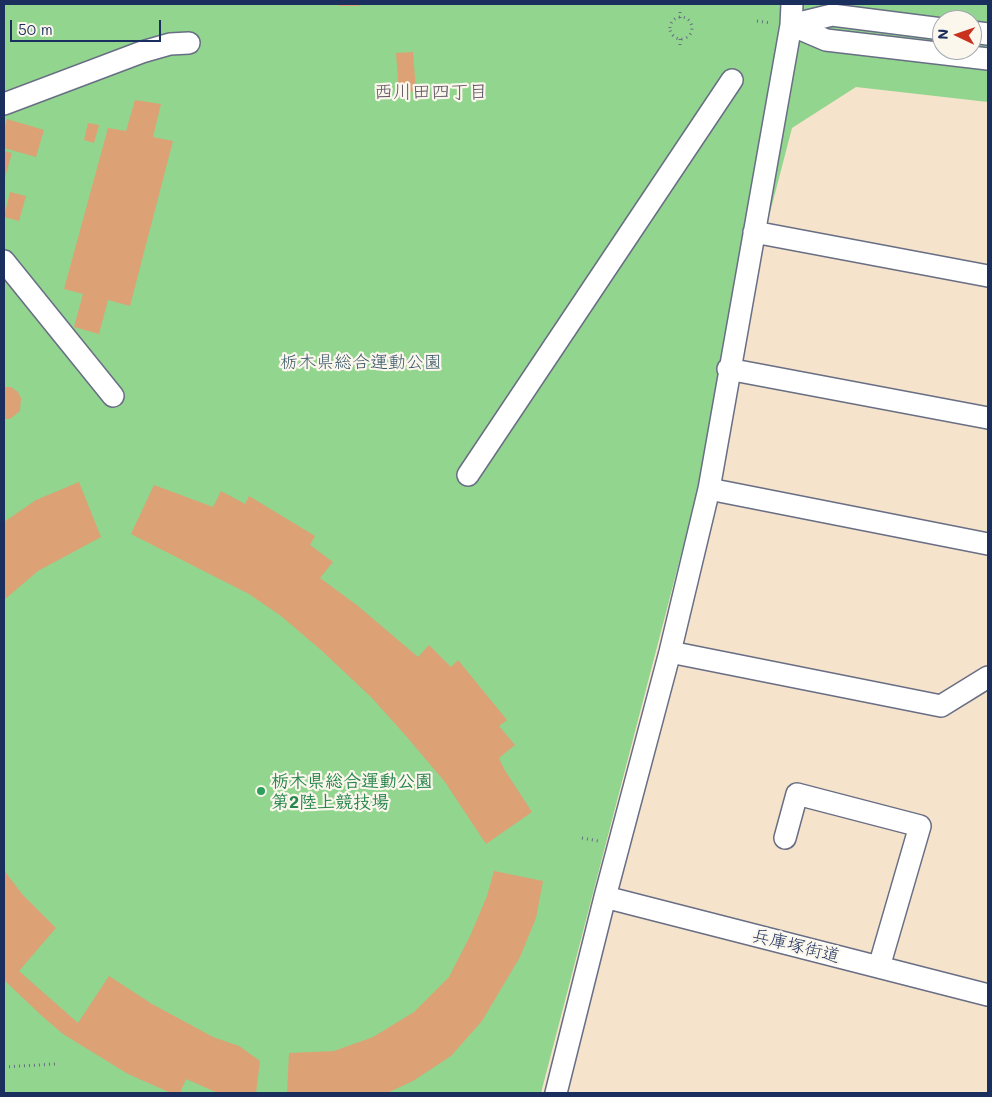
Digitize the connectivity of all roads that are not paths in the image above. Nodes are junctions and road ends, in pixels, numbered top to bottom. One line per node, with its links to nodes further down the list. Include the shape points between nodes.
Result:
1 (792, 4): 2 (street)
2 (791, 25): 3 (street, via 832,15); 5 (street, via 826,40); 8 (street)
3 (932, 28)
4 (189, 43): 7 (street, via 170,44 142,52)
5 (988, 60)
6 (732, 80): 14 (street)
7 (4, 104)
8 (754, 232): 10 (street); 11 (street)
9 (4, 261): 12 (street)
10 (988, 276)
11 (728, 369): 13 (street); 15 (street)
12 (113, 396)
13 (988, 418)
14 (468, 475)
15 (709, 489): 16 (street); 17 (street)
16 (988, 544)
17 (670, 652): 18 (street, via 941,706); 20 (street)
18 (988, 677)
19 (785, 838): 21 (street, via 797,794 920,826)
20 (604, 896): 21 (street, 兵庫塚街道); 23 (street)
21 (879, 967): 22 (street, 兵庫塚街道)
22 (988, 995)
23 (556, 1093)

